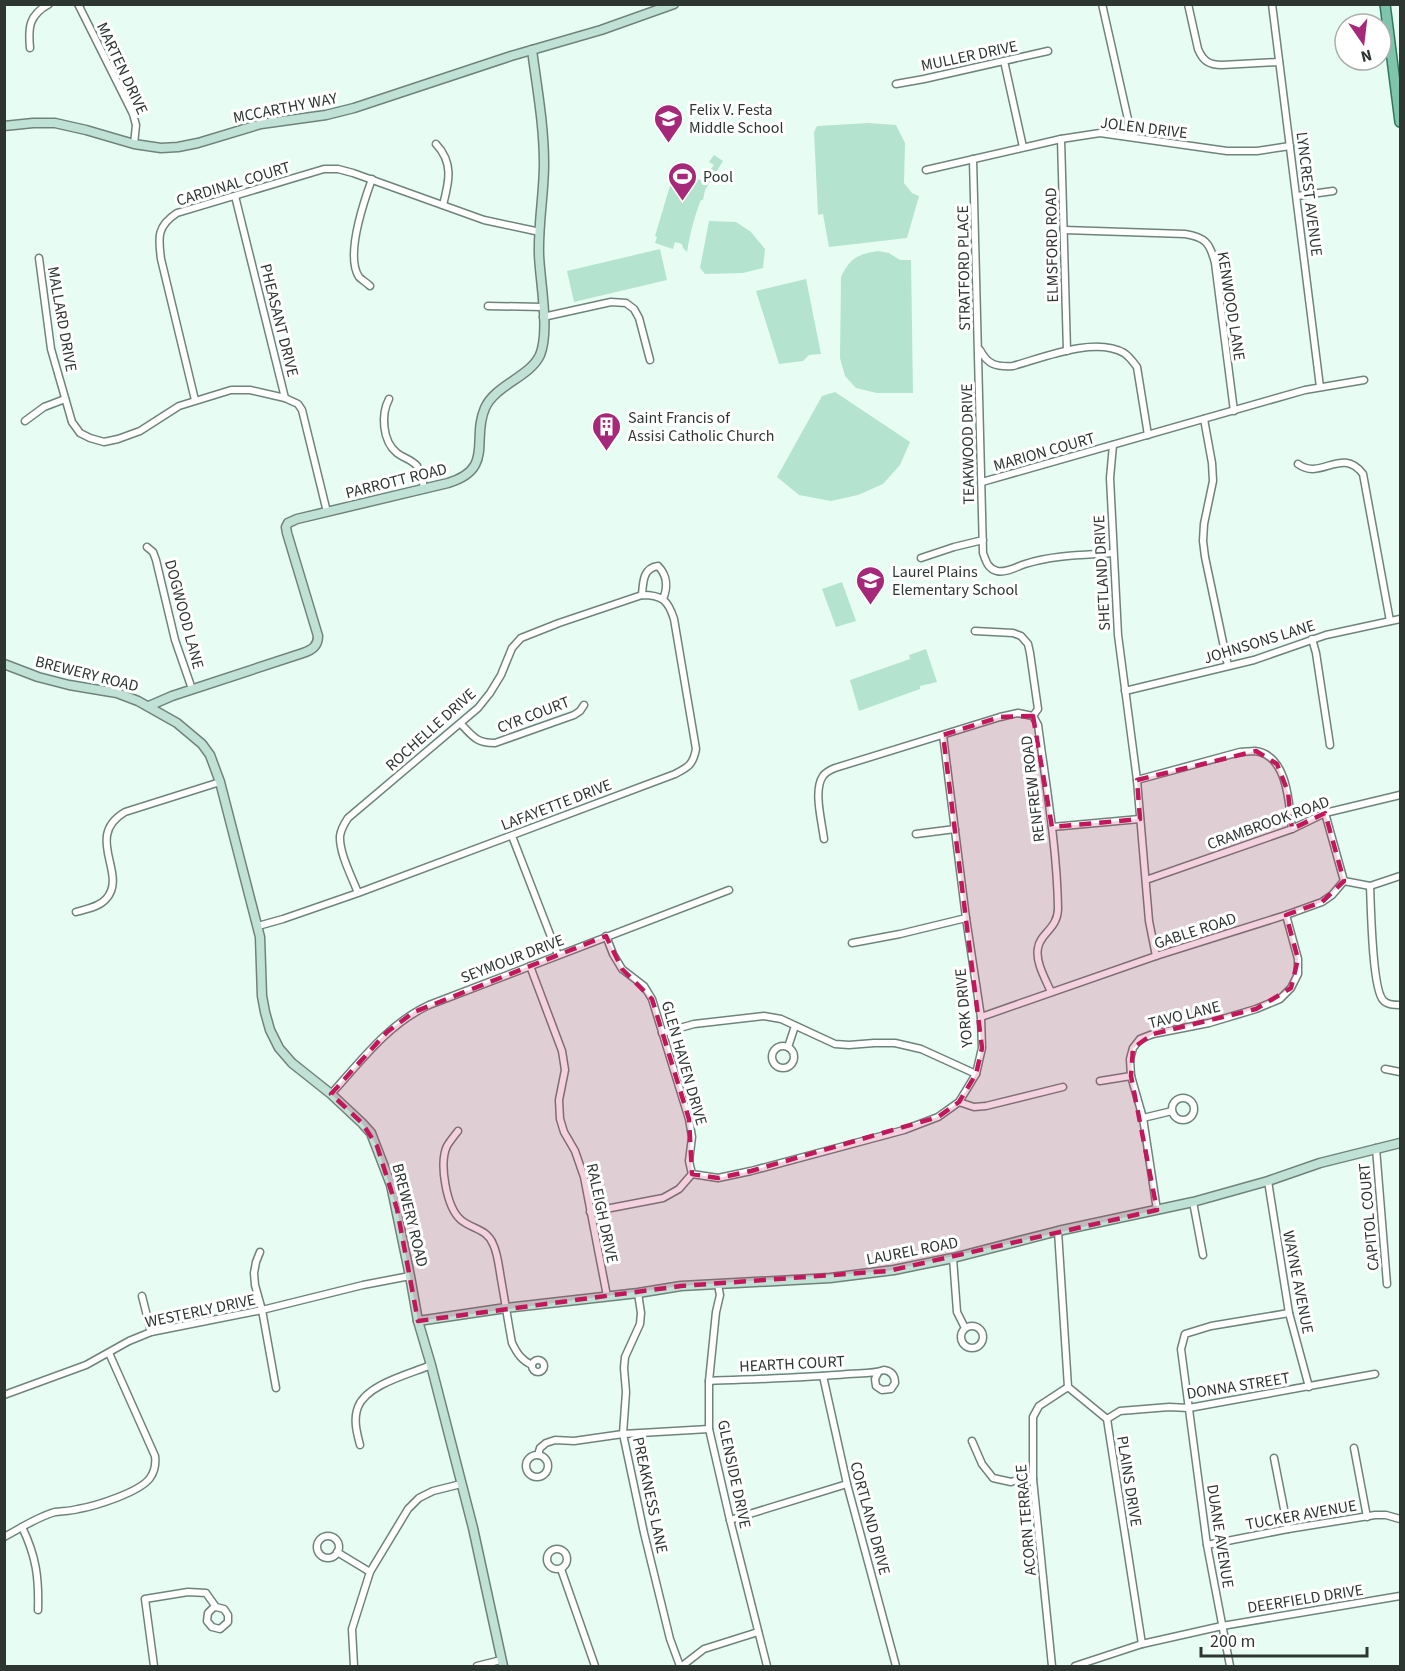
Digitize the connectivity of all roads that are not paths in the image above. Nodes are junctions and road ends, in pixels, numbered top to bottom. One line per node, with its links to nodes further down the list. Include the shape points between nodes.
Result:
1 (49, 4): 8 (street, via 33,18)
2 (78, 4): 18 (street, MARTEN DRIVE, via 133,114)
3 (674, 4): 9 (street)
4 (1102, 4): 16 (street)
5 (1188, 4): 12 (street, via 1198,49 1206,62)
6 (1272, 4): 12 (street, LYNCREST AVENUE)
7 (1385, 4): 14 (main road)
8 (30, 48)
9 (532, 50): 18 (street, MCCARTHY WAY, via 338,112 261,124 178,147); 30 (street, PARROTT ROAD, via 544,142)
10 (1048, 51): 11 (street, MULLER DRIVE)
11 (1004, 62): 13 (street, MULLER DRIVE); 21 (street)
12 (1279, 62): 20 (street, LYNCREST AVENUE)
13 (896, 84)
14 (1401, 122)
15 (4, 126): 18 (street, MCCARTHY WAY, via 62,124)
16 (1132, 136): 17 (street, JOLEN DRIVE, via 1100,133); 20 (street, JOLEN DRIVE, via 1241,152)
17 (1061, 139): 21 (street, JOLEN DRIVE); 29 (street, ELMSFORD ROAD)
18 (134, 144)
19 (436, 144): 28 (street, via 447,161)
20 (1290, 146): 27 (street, LYNCREST AVENUE)
21 (1023, 147): 22 (street, JOLEN DRIVE)
22 (973, 159): 23 (street, JOLEN DRIVE); 36 (street, STRATFORD PLACE)
23 (926, 170)
24 (372, 179): 26 (street, CARDINAL COURT, via 324,169); 28 (street, CARDINAL COURT); 32 (street, via 356,231 355,251 359,277)
25 (1332, 191): 27 (street)
26 (235, 196): 41 (street, PHEASANT DRIVE); 44 (street, CARDINAL COURT, via 177,213 166,220 160,232 161,259)
27 (1297, 196): 40 (street, LYNCREST AVENUE)
28 (443, 205): 30 (street, CARDINAL COURT, via 491,222)
29 (1064, 230): 37 (street, ELMSFORD ROAD); 45 (street, KENWOOD LANE, via 1185,234 1207,242 1215,263)
30 (540, 232): 34 (street, PARROTT ROAD)
31 (39, 258): 42 (street, MALLARD DRIVE, via 51,349)
32 (370, 286)
33 (488, 306): 34 (street)
34 (543, 307): 35 (street, PARROTT ROAD)
35 (543, 317): 38 (street, via 611,302 627,303 638,314); 52 (street, PARROTT ROAD, via 538,358 485,408 479,454 473,468 460,479)
36 (978, 346): 37 (street, STRATFORD PLACE, via 991,363 1001,367); 51 (street, TEAKWOOD DRIVE)
37 (1067, 351): 48 (street, STRATFORD PLACE, via 1111,348 1131,359 1137,367)
38 (650, 360)
39 (1364, 380): 40 (street)
40 (1320, 387): 45 (street)
41 (285, 398): 44 (street, via 231,390); 53 (street, PHEASANT DRIVE, via 302,410)
42 (64, 399): 44 (street, MALLARD DRIVE, via 80,433 104,442 140,431); 47 (street)
43 (389, 399): 52 (street, via 384,415 389,441 392,448 416,466)
44 (195, 400)
45 (1234, 411): 46 (street)
46 (1204, 419): 48 (street); 65 (street, via 1213,481 1203,541)
47 (25, 421)
48 (1148, 435): 49 (street)
49 (1113, 445): 51 (street, MARION COURT); 56 (street, SHETLAND DRIVE)
50 (1298, 464): 61 (street, via 1312,470 1351,463 1363,474)
51 (982, 482): 54 (street, TEAKWOOD DRIVE)
52 (424, 489): 53 (street, PARROTT ROAD)
53 (327, 512): 66 (street, PARROTT ROAD, via 291,520 286,528 317,632 315,646)
54 (983, 540): 56 (street, TEAKWOOD DRIVE, via 986,562 998,571 1048,558); 57 (street)
55 (147, 547): 66 (street, DOGWOOD LANE, via 156,560)
56 (1113, 552): 67 (street, SHETLAND DRIVE)
57 (921, 558)
58 (642, 595): 59 (street, ROCHELLE DRIVE); 59 (street, via 645,572 658,566 666,580); 71 (street, ROCHELLE DRIVE, via 521,638 490,693)
59 (663, 599): 83 (street, LAFAYETTE DRIVE, via 674,619 696,749 694,759 675,774)
60 (1401, 619): 61 (street, JOHNSONS LANE)
61 (1390, 621): 63 (street, JOHNSONS LANE)
62 (975, 631): 70 (street, via 1013,633 1028,644 1038,709)
63 (1312, 639): 65 (street, JOHNSONS LANE); 73 (street)
64 (4, 664): 69 (street, BREWERY ROAD, via 69,685 117,693)
65 (1228, 666): 67 (street, JOHNSONS LANE)
66 (192, 689): 69 (street, PARROTT ROAD)
67 (1125, 691): 74 (street, SHETLAND DRIVE)
68 (585, 705): 71 (street, CYR COURT, via 574,715 495,743 482,743)
69 (149, 706): 75 (street, BREWERY ROAD, via 202,744)
70 (1034, 716): 72 (street, RENFREW ROAD, via 1018,713); 79 (street, RENFREW ROAD)
71 (461, 724): 90 (street, ROCHELLE DRIVE, via 342,828 343,853)
72 (943, 735): 80 (street, YORK DRIVE); 84 (street, RENFREW ROAD, via 824,774 819,784)
73 (1330, 745)
74 (1137, 780): 78 (street, SHETLAND DRIVE); 81 (street, via 1256,751 1277,764 1288,792)
75 (220, 782): 91 (street, via 116,818 106,836 111,891 100,904); 94 (street, BREWERY ROAD)
76 (1401, 795): 77 (street, CRAMBROOK ROAD)
77 (1325, 813): 81 (street, CRAMBROOK ROAD); 87 (street)
78 (1140, 819): 79 (street); 86 (street, SHETLAND DRIVE)
79 (1052, 827): 100 (street, RENFREW ROAD, via 1058,911 1038,949)
80 (954, 829): 82 (street); 93 (street, YORK DRIVE)
81 (1292, 829): 86 (street, CRAMBROOK ROAD)
82 (916, 834)
83 (512, 836): 90 (street, LAFAYETTE DRIVE); 97 (street)
84 (824, 838)
85 (1401, 876): 88 (street)
86 (1146, 880): 98 (street, SHETLAND DRIVE)
87 (1344, 881): 88 (street); 92 (street, GABLE ROAD, via 1322,902)
88 (1370, 886): 101 (street, via 1377,989 1382,1000)
89 (729, 890): 95 (street, SEYMOUR DRIVE)
90 (358, 893): 94 (street, LAFAYETTE DRIVE)
91 (76, 912)
92 (1286, 915): 98 (street, GABLE ROAD); 109 (street, TAVO LANE, via 1298,959 1298,974 1291,988 1280,999 1256,1009 1140,1039 1131,1053)
93 (966, 918): 96 (street); 102 (street, YORK DRIVE)
94 (258, 926): 112 (street, BREWERY ROAD, via 262,996 270,1030 292,1063)
95 (606, 936): 97 (street, SEYMOUR DRIVE); 104 (street, GLEN HAVEN DRIVE, via 622,969 644,986 652,999)
96 (852, 943)
97 (558, 955): 99 (street, SEYMOUR DRIVE)
98 (1156, 956): 100 (street, GABLE ROAD)
99 (530, 966): 112 (street, SEYMOUR DRIVE, via 414,1012 387,1032); 123 (street, RALEIGH DRIVE, via 562,1051 565,1070 560,1119 584,1177)
100 (1051, 992): 102 (street, GABLE ROAD)
101 (1401, 1005)
102 (981, 1017): 108 (street, YORK DRIVE, via 982,1048)
103 (795, 1026): 104 (street, via 764,1016 694,1024); 105 (street); 108 (street, via 835,1044 895,1043 921,1049)
104 (662, 1033): 119 (street, GLEN HAVEN DRIVE, via 689,1119)
105 (788, 1047)
106 (1385, 1069): 107 (street)
107 (1401, 1072)
108 (976, 1074): 113 (street, YORK DRIVE)
109 (1131, 1076): 110 (street); 115 (street, TAVO LANE)
110 (1100, 1081)
111 (1063, 1087): 113 (street, via 986,1106 974,1107)
112 (331, 1094): 128 (street, BREWERY ROAD, via 371,1133 377,1146 391,1185)
113 (959, 1101): 119 (street, YORK DRIVE, via 938,1117 904,1130 718,1178)
114 (1172, 1111): 115 (street)
115 (1143, 1119): 122 (street, TAVO LANE)
116 (458, 1131): 134 (street, via 444,1158 449,1199 462,1221 487,1234 493,1243)
117 (1401, 1143): 118 (street, LAUREL ROAD)
118 (1377, 1148): 120 (street, LAUREL ROAD); 129 (street, CAPITOL COURT)
119 (692, 1174): 123 (street, via 680,1189 663,1198)
120 (1268, 1180): 121 (street, LAUREL ROAD); 136 (street, WAYNE AVENUE)
121 (1193, 1202): 122 (street, LAUREL ROAD); 126 (street)
122 (1157, 1210): 124 (street, LAUREL ROAD)
123 (590, 1212): 133 (street, RALEIGH DRIVE)
124 (1058, 1231): 127 (street, LAUREL ROAD); 147 (street)
125 (260, 1252): 135 (street, via 254,1273)
126 (1203, 1255)
127 (952, 1258): 130 (street, LAUREL ROAD, via 864,1275); 138 (street, via 957,1312)
128 (410, 1276): 135 (street, WESTERLY DRIVE); 137 (street, BREWERY ROAD)
129 (1387, 1284)
130 (718, 1285): 131 (street, LAUREL ROAD); 146 (street, GLENSIDE DRIVE, via 720,1295)
131 (638, 1293): 133 (street, LAUREL ROAD); 154 (street, PREAKNESS LANE, via 640,1324 625,1357)
132 (142, 1296): 139 (street)
133 (607, 1296): 134 (street, LAUREL ROAD)
134 (506, 1308): 137 (street, LAUREL ROAD); 142 (street, via 512,1343 518,1355)
135 (261, 1310): 139 (street, WESTERLY DRIVE); 149 (street)
136 (1288, 1313): 148 (street, WAYNE AVENUE); 151 (street, DUANE AVENUE, via 1185,1334 1181,1349)
137 (418, 1321): 141 (street, BREWERY ROAD)
138 (965, 1328)
139 (151, 1332): 140 (street, WESTERLY DRIVE)
140 (109, 1353): 150 (street, WESTERLY DRIVE, via 60,1376); 166 (street, via 155,1456 156,1467 140,1487 100,1504 48,1515)
141 (431, 1365): 156 (street, via 379,1386 365,1396 356,1417); 161 (street, BREWERY ROAD)
142 (532, 1365)
143 (878, 1373): 145 (street, HEARTH COURT)
144 (1375, 1374): 148 (street, DONNA STREET)
145 (823, 1376): 146 (street, HEARTH COURT); 162 (street, CORTLAND DRIVE)
146 (708, 1381): 153 (street, GLENSIDE DRIVE)
147 (1068, 1387): 152 (street, PLAINS DRIVE); 160 (street, ACORN TERRACE, via 1039,1406 1033,1417)
148 (1309, 1387): 151 (street, DONNA STREET)
149 (276, 1388)
150 (4, 1395)
151 (1190, 1408): 152 (street, DONNA STREET, via 1120,1412); 169 (street, DUANE AVENUE)
152 (1107, 1419): 178 (street, PLAINS DRIVE)
153 (709, 1428): 154 (street); 165 (street, GLENSIDE DRIVE)
154 (623, 1434): 158 (street, via 555,1440 540,1448); 184 (street, PREAKNESS LANE, via 670,1639)
155 (972, 1441): 160 (street, via 993,1478 1011,1482)
156 (360, 1445)
157 (1354, 1448): 163 (street)
158 (538, 1455)
159 (1274, 1458): 167 (street)
160 (1033, 1479): 187 (street, ACORN TERRACE)
161 (461, 1484): 172 (street, via 419,1498 408,1509); 179 (street, BREWERY ROAD)
162 (847, 1484): 165 (street); 186 (street, CORTLAND DRIVE)
163 (1367, 1516): 164 (street, TUCKER AVENUE); 167 (street, TUCKER AVENUE)
164 (1401, 1518)
165 (730, 1520): 177 (street, GLENSIDE DRIVE)
166 (22, 1527): 168 (street); 175 (street, via 37,1568)
167 (1288, 1529): 169 (street, TUCKER AVENUE)
168 (4, 1537)
169 (1207, 1545): 176 (street, DUANE AVENUE)
170 (338, 1552): 172 (street)
171 (561, 1569): 183 (street)
172 (370, 1572): 181 (street, via 352,1629)
173 (1401, 1596): 176 (street, DEERFIELD DRIVE)
174 (216, 1607): 180 (street, via 206,1593 200,1592 145,1599)
175 (38, 1610)
176 (1222, 1626): 178 (street, DEERFIELD DRIVE); 189 (street, DUANE AVENUE)
177 (758, 1632): 184 (street, via 704,1649); 185 (street, GLENSIDE DRIVE)
178 (1142, 1644): 188 (street, DEERFIELD DRIVE)
179 (502, 1663): 182 (street)
180 (154, 1666)
181 (354, 1666)
182 (477, 1666)
183 (595, 1666)
184 (681, 1666)
185 (767, 1666)
186 (896, 1666)
187 (1052, 1666)
188 (1075, 1666)
189 (1230, 1666)

